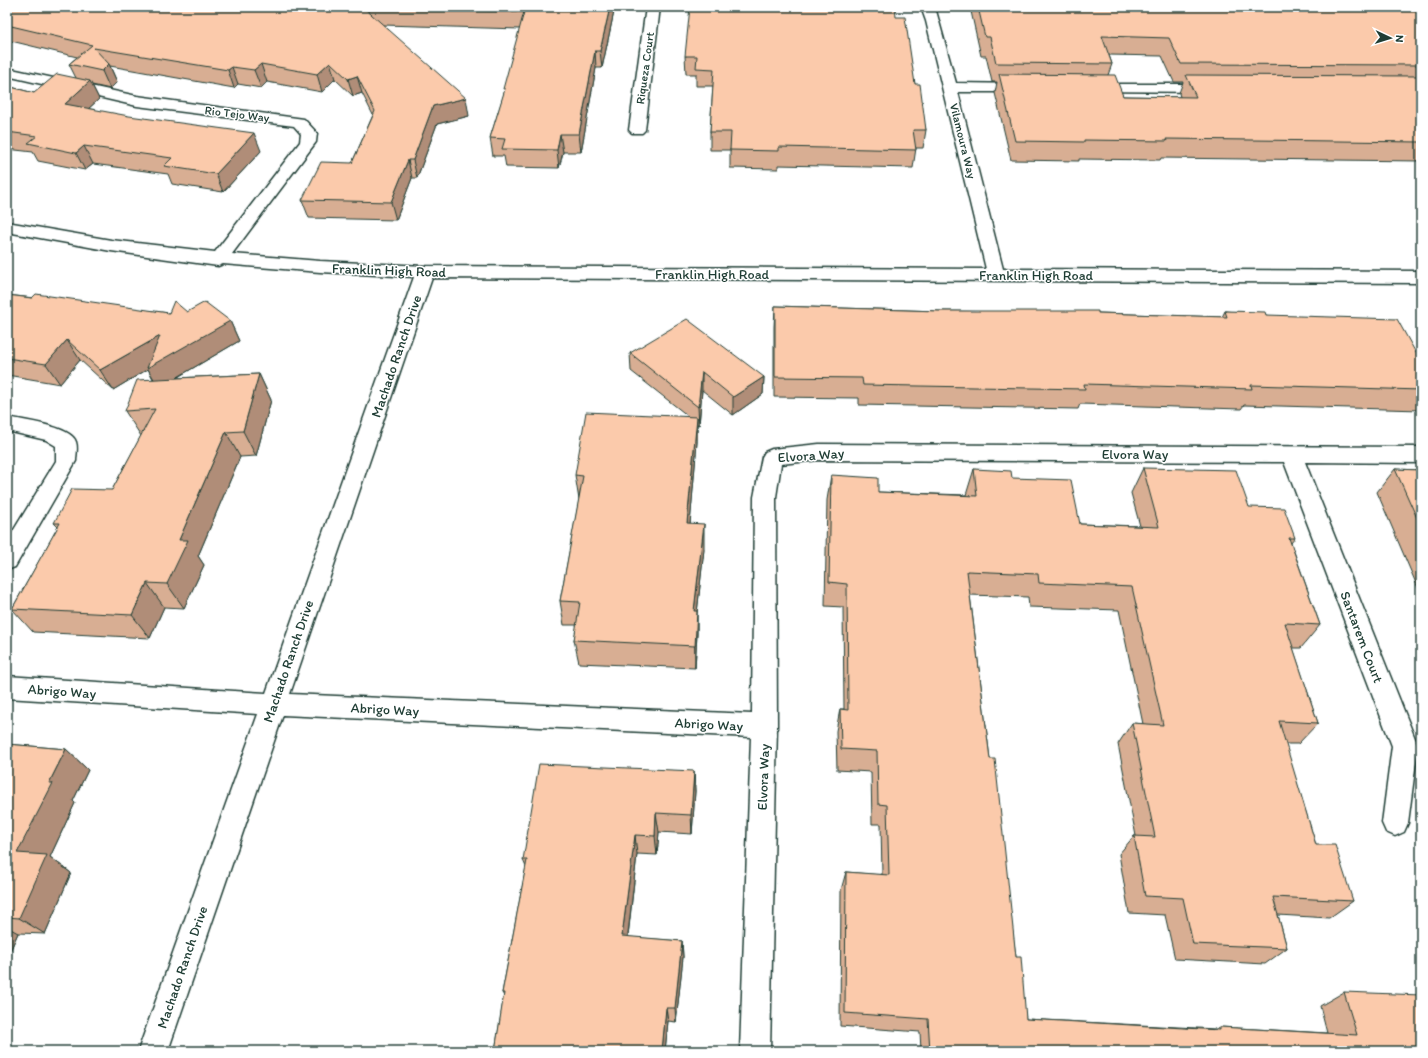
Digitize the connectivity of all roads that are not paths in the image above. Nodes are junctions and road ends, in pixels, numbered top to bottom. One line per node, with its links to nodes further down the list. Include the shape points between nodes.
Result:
1 (653, 7): 8 (street, Riqueza Court)
2 (928, 7): 4 (street, Vilamoura Way)
3 (7, 72): 10 (street, Rio Tejo Way, via 137,101 299,122 305,127 310,133 308,142)
4 (950, 87): 5 (street); 12 (street, Vilamoura Way)
5 (1038, 88)
6 (1078, 88): 7 (street)
7 (1221, 88)
8 (637, 130)
9 (7, 227): 10 (street, Franklin High Road, via 57,237)
10 (218, 260): 11 (street, Franklin High Road)
11 (425, 272): 12 (street, Franklin High Road); 19 (street, Machado Ranch Drive)
12 (996, 275): 13 (street, Franklin High Road)
13 (1421, 276)
14 (7, 424): 17 (street, via 52,434 66,442 66,461)
15 (1292, 455): 16 (street, Elvora Way); 20 (street, Elvora Way, via 819,452 772,457 765,498); 21 (street, Santarem Court, via 1405,746)
16 (1421, 455)
17 (7, 562)
18 (7, 687): 19 (street, Abrigo Way)
19 (273, 704): 20 (street, Abrigo Way); 22 (street, Machado Ranch Drive)
20 (764, 726): 23 (street, Elvora Way)
21 (1395, 823)
22 (153, 1051)
23 (755, 1051)

